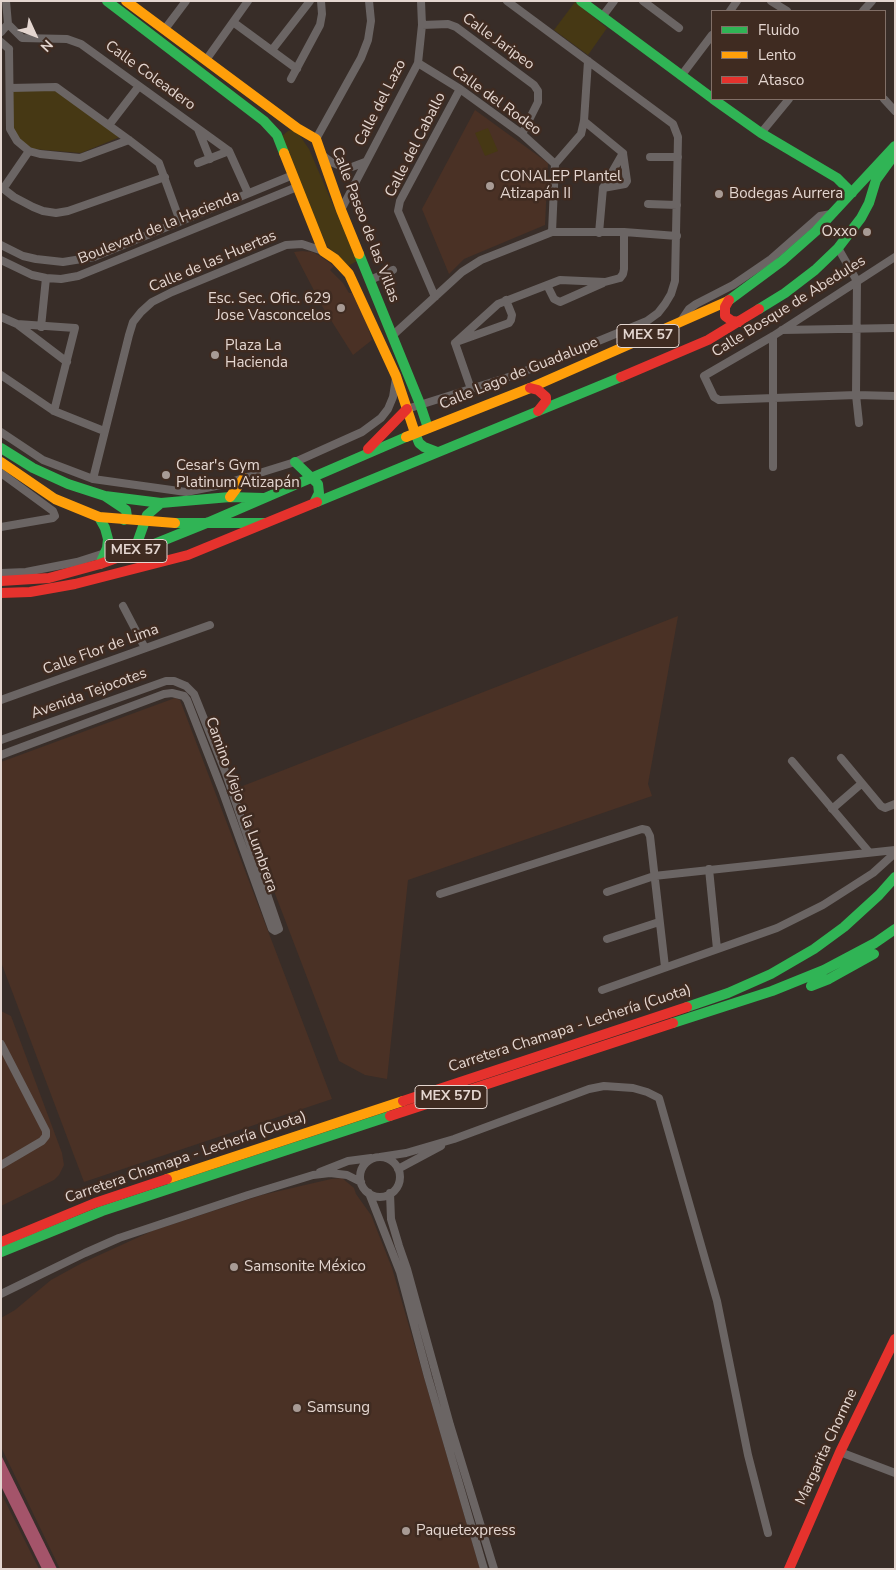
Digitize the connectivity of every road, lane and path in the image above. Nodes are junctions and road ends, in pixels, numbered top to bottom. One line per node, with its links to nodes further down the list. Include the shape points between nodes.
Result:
1 (6, 1): 20 (street)
2 (107, 1): 50 (main road, Calle Paseo de las Villas, via 264,121)
3 (126, 1): 23 (main road, Calle Paseo de las Villas)
4 (186, 1): 23 (street)
5 (248, 1): 19 (street)
6 (310, 1): 29 (street)
7 (321, 1): 33 (street, via 320,25)
8 (369, 1): 51 (street, via 371,21 365,49)
9 (421, 1): 21 (street, Calle del Lazo)
10 (508, 1): 31 (street)
11 (581, 1): 18 (main road)
12 (614, 1): 18 (street)
13 (643, 1): 22 (street)
14 (771, 1): 16 (street)
15 (872, 1): 17 (street)
16 (785, 10)
17 (863, 10)
18 (602, 17): 34 (main road)
19 (233, 22): 29 (street); 30 (street)
20 (8, 24): 24 (street); 26 (street)
21 (422, 25): 32 (street, Calle del Lazo); 49 (street, Calle Jaripeo, via 448,24 456,27 534,84 538,102)
22 (679, 28)
23 (165, 29): 30 (main road, Calle Paseo de las Villas)
24 (1, 32)
25 (711, 36): 34 (street)
26 (22, 38): 28 (street); 36 (street, Calle Coleadero, via 75,40)
27 (1, 42): 28 (street)
28 (9, 49): 37 (street)
29 (272, 50): 33 (street)
30 (206, 60): 47 (main road, Calle Paseo de las Villas)
31 (588, 61): 44 (street); 60 (street, via 673,124 678,137)
32 (418, 63): 38 (street, Calle del Rodeo); 62 (street, Calle del Lazo)
33 (297, 69): 35 (street)
34 (681, 76): 39 (main road)
35 (291, 80)
36 (139, 86): 45 (street); 46 (street, Calle Coleadero)
37 (10, 88): 45 (street, via 56,87); 54 (street, via 10,129 17,141)
38 (460, 89): 49 (street, Calle del Rodeo); 99 (street, Calle del Caballo, via 400,201 398,211)
39 (711, 97)
40 (788, 100): 48 (street)
41 (885, 100): 43 (street)
42 (724, 102): 48 (main road)
43 (895, 111)
44 (584, 121): 56 (street); 64 (street, via 577,140)
45 (109, 125): 52 (street)
46 (198, 128): 55 (street, Calle Coleadero); 61 (street)
47 (297, 128): 50 (main road); 51 (main road, Calle Paseo de las Villas)
48 (761, 133): 71 (main road, via 837,178)
49 (522, 134): 64 (street, Calle del Rodeo)
50 (277, 135): 65 (main road, Calle Paseo de las Villas)
51 (316, 139): 57 (main road, Calle Paseo de las Villas)
52 (129, 140): 54 (street, via 80,158); 66 (street, via 159,163)
53 (895, 146): 71 (main road, Calle Lago de Guadalupe / MEX 57)
54 (29, 151): 68 (street)
55 (229, 151): 61 (street); 70 (street, Calle Coleadero)
56 (623, 153): 69 (street); 69 (street, via 626,184)
57 (320, 154): 62 (street, via 343,167); 74 (main road, Calle Paseo de las Villas)
58 (895, 154): 76 (main road, MEX 57, via 876,180)
59 (650, 157): 60 (street)
60 (678, 157): 73 (street)
61 (210, 159): 63 (street)
62 (365, 162): 74 (street, Calle del Lazo)
63 (198, 163)
64 (555, 164): 78 (street)
65 (292, 175): 67 (main road, Calle Paseo de las Villas); 70 (street, Boulevard de la Hacienda)
66 (165, 176): 68 (street, via 56,213 32,207); 77 (street)
67 (297, 187): 84 (main road, Calle Paseo de las Villas); 93 (street, Boulevard de la Hacienda)
68 (2, 188)
69 (603, 188): 80 (street)
70 (248, 193): 77 (street, Boulevard de la Hacienda)
71 (852, 193): 75 (main road, Calle Lago de Guadalupe / MEX 57); 76 (main road)
72 (648, 204): 73 (street)
73 (677, 205): 81 (street)
74 (340, 210): 89 (main road, Calle Paseo de las Villas)
75 (833, 213): 101 (main road, Calle Lago de Guadalupe / MEX 57, via 782,261); 103 (street, via 820,216 771,259 733,285 696,304)
76 (861, 218): 83 (main road, MEX 57)
77 (180, 219): 88 (street, Boulevard de la Hacienda, via 94,257)
78 (552, 232): 80 (street); 99 (street, via 481,260)
79 (624, 232): 80 (street); 81 (street); 97 (street, via 623,274)
80 (599, 233)
81 (676, 236): 118 (street, via 675,281 671,294 658,313 647,321 518,374)
82 (1, 245): 85 (street, Boulevard de la Hacienda)
83 (838, 248): 96 (street); 104 (main road, MEX 57, via 785,293)
84 (323, 251): 92 (main road, Calle Paseo de las Villas); 128 (street, Calle de las Huertas, via 302,244 286,245 152,302 133,322)
85 (23, 256): 88 (street, Boulevard de la Hacienda, via 49,261); 90 (street, via 16,261)
86 (1, 260): 90 (street, Boulevard de la Hacienda)
87 (893, 260): 96 (street, Calle Bosque de Abedules)
88 (76, 261): 93 (street)
89 (364, 266): 92 (main road); 95 (main road, Calle Paseo de las Villas)
90 (18, 270): 94 (street, Boulevard de la Hacienda)
91 (393, 270): 95 (street)
92 (349, 274): 116 (main road, Calle Paseo de las Villas)
93 (78, 276): 94 (street, Boulevard de la Hacienda)
94 (46, 278): 106 (street)
95 (370, 280): 110 (main road, Calle Paseo de las Villas)
96 (857, 281): 108 (street); 109 (street, Calle Bosque de Abedules)
97 (605, 282): 98 (street, via 560,280); 98 (street, via 560,302 554,299)
98 (547, 285): 100 (street)
99 (434, 297): 110 (street)
100 (506, 300): 112 (street); 112 (street, via 512,320)
101 (729, 300): 103 (main road, Calle Lago de Guadalupe / MEX 57); 104 (main road, via 725,316 732,322)
102 (1, 317): 105 (street)
103 (681, 321): 117 (main road, Calle Lago de Guadalupe / MEX 57)
104 (740, 322): 125 (main road, MEX 57, via 680,353)
105 (17, 324): 106 (street); 113 (street)
106 (41, 327): 113 (street, via 76,328)
107 (895, 328): 108 (street)
108 (856, 329): 109 (street); 119 (street)
109 (781, 330): 111 (street, Calle Bosque de Abedules)
110 (392, 336): 114 (main road, Calle Paseo de las Villas)
111 (772, 336): 121 (street); 121 (street, Calle Bosque de Abedules, via 704,376 716,400)
112 (455, 343): 118 (street)
113 (67, 362): 124 (street)
114 (407, 371): 116 (main road); 122 (main road, Calle Paseo de las Villas)
115 (1, 375): 124 (street)
116 (396, 376): 123 (main road, Calle Paseo de las Villas); 135 (street, via 393,397 381,418 362,432)
117 (530, 388): 125 (main road, via 546,397); 127 (main road, Calle Lago de Guadalupe / MEX 57)
118 (471, 389): 122 (street)
119 (856, 395): 120 (street); 121 (street); 126 (street)
120 (895, 396)
121 (772, 398): 136 (street)
122 (420, 404): 123 (street); 127 (main road, Calle Paseo de las Villas)
123 (407, 409): 130 (main road, Calle Paseo de las Villas); 133 (main road)
124 (54, 411): 128 (street)
125 (537, 412): 132 (main road, MEX 57)
126 (859, 423)
127 (428, 428): 130 (main road, Calle Lago de Guadalupe / MEX 57)
128 (104, 431): 140 (street, Calle de las Huertas)
129 (1, 432): 140 (street, via 43,460)
130 (415, 433): 132 (main road, via 419,443); 133 (main road, MEX 57)
131 (1, 448): 141 (main road, via 32,468)
132 (436, 452): 145 (main road, MEX 57)
133 (364, 454): 138 (main road, MEX 57)
134 (1, 462): 146 (main road, via 55,500)
135 (295, 462): 138 (main road); 139 (street)
136 (774, 467)
137 (1, 472): 151 (street, via 53,511 55,516)
138 (311, 477): 143 (main road, MEX 57); 145 (main road, via 320,489)
139 (244, 478): 140 (street, via 186,492); 142 (main road)
140 (93, 479)
141 (105, 496): 144 (main road); 147 (main road, via 126,510)
142 (230, 497): 143 (main road); 144 (main road)
143 (264, 498): 149 (main road, MEX 57)
144 (161, 502): 148 (main road)
145 (314, 504): 150 (main road, MEX 57)
146 (99, 517): 147 (main road); 153 (main road, via 108,539)
147 (124, 520): 148 (main road)
148 (144, 521): 149 (main road); 152 (main road)
149 (209, 522): 150 (main road); 152 (main road, MEX 57)
150 (268, 523): 157 (main road, MEX 57, via 188,555 75,584 30,592)
151 (1, 527)
152 (134, 552): 154 (main road, MEX 57)
153 (105, 553): 154 (main road); 155 (street, via 26,572)
154 (100, 564): 156 (main road, MEX 57, via 49,578)
155 (1, 572)
156 (1, 581)
157 (1, 593)
158 (123, 606): 160 (street)
159 (210, 625): 160 (street, Calle Flor de Lima)
160 (145, 648): 163 (street, Calle Flor de Lima)
161 (186, 686): 162 (street, Camino Viejo a la Lumbrera, via 194,694 228,779 280,929 273,930 187,700); 164 (street, Avenida Tejocotes, via 166,681)
162 (178, 694): 165 (street, Avenida Tejocotes, via 164,694)
163 (1, 700)
164 (1, 740)
165 (1, 755)
166 (840, 758): 168 (street)
167 (792, 761): 170 (street)
168 (861, 784): 169 (street, via 881,806 885,808); 170 (street)
169 (895, 804)
170 (832, 809): 172 (street)
171 (895, 851): 172 (street); 182 (street, via 873,873 824,905 777,928)
172 (869, 852): 173 (street)
173 (709, 869): 174 (street); 182 (street)
174 (654, 876): 176 (street); 177 (street, via 650,836 647,830 642,829); 178 (street)
175 (895, 878): 195 (main road, Carretera Chamapa - Lechería (Cuota) / MEX 57D, via 844,927 814,949 771,974 728,993 95,1203)
176 (607, 892)
177 (440, 894)
178 (659, 922): 180 (street); 183 (street)
179 (895, 930): 185 (main road, Carretera Chamapa - Lechería (Cuota) / MEX 57D, via 815,974)
180 (607, 939)
181 (895, 940): 185 (main road, via 829,978 776,1000 651,1037)
182 (717, 949): 183 (street)
183 (666, 967): 184 (street)
184 (602, 990)
185 (624, 1040): 196 (main road, Carretera Chamapa - Lechería (Cuota) / MEX 57D, via 102,1211)
186 (1, 1044): 189 (street, via 46,1131 42,1141)
187 (454, 1139): 188 (street, via 406,1153); 190 (street); 201 (street, via 589,1089 604,1086 633,1088 659,1098 716,1301)
188 (377, 1157): 190 (street, via 390,1160); 191 (street, via 348,1161); 192 (street, via 368,1160 361,1170)
189 (1, 1164)
190 (398, 1169): 194 (street, via 398,1182)
191 (313, 1175): 192 (street, via 342,1173); 197 (street, via 119,1238)
192 (361, 1182): 193 (street)
193 (369, 1193): 194 (street, via 380,1196); 202 (street, via 400,1272)
194 (390, 1193): 203 (street, via 391,1219)
195 (1, 1242)
196 (1, 1252)
197 (1, 1294)
198 (895, 1339): 199 (main road, Margarita Chornne)
199 (840, 1452): 200 (street); 204 (main road, Margarita Chornne)
200 (895, 1473)
201 (768, 1533)
202 (484, 1569)
203 (494, 1569)
204 (788, 1569)

